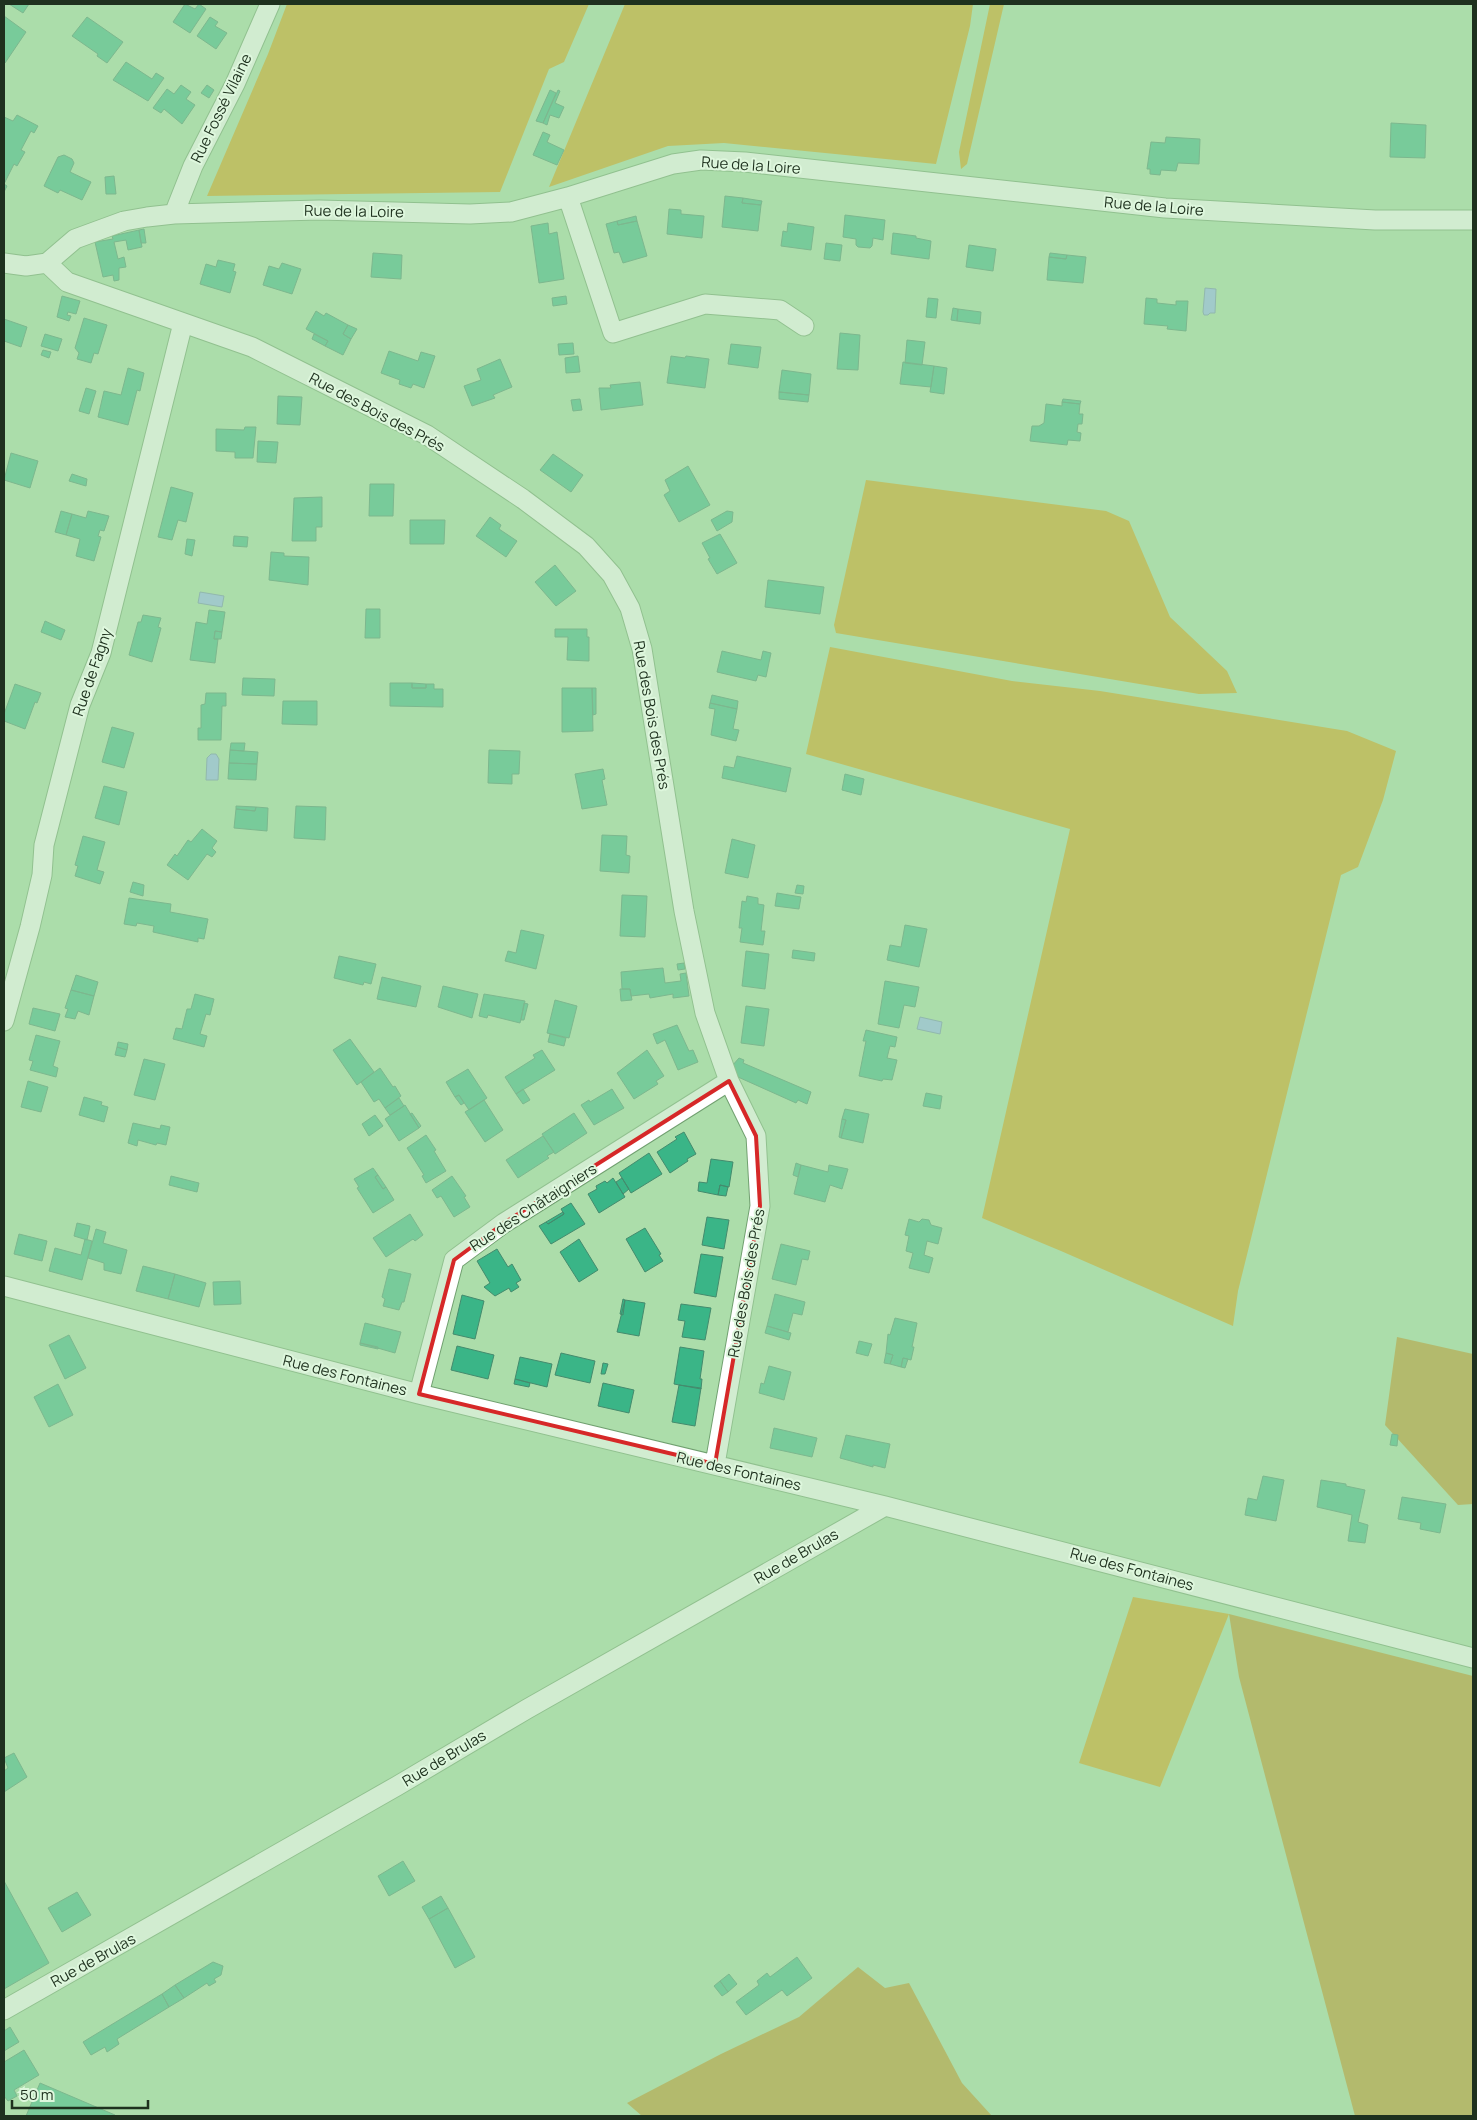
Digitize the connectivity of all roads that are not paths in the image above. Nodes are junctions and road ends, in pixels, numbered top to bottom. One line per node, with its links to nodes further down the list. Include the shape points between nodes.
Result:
1 (268, 5): 3 (street, Rue Fossé Vilaine)
2 (568, 197): 3 (street, Rue de la Loire, via 511,212 470,214 320,210); 4 (street, Rue de la Loire, via 673,164 701,160 745,162 1165,208 1375,220); 8 (street, via 613,333 705,304 780,310)
3 (174, 214): 6 (street, Rue de la Loire, via 124,221 87,234 65,246)
4 (1473, 220)
5 (4, 263): 6 (street, via 26,266)
6 (47, 263): 7 (street, Rue des Bois des Prés, via 67,282)
7 (183, 323): 9 (street, Rue de Fagny, via 101,653 80,705 44,845 42,874); 10 (street, Rue des Bois des Prés, via 252,347 427,435 531,504 586,546 612,575 630,608 642,649 684,911 705,1012)
8 (804, 326)
9 (4, 1021)
10 (729, 1081): 12 (street, Rue des Châtaigniers, via 504,1223 454,1260); 13 (street, Rue des Bois des Prés, via 756,1136 760,1206)
11 (4, 1286): 12 (street, Rue des Fontaines)
12 (419, 1394): 13 (street, Rue des Fontaines)
13 (715, 1464): 14 (street, Rue des Fontaines)
14 (885, 1506): 15 (street, Rue des Fontaines); 16 (street, Rue de Brulas)
15 (1473, 1658)
16 (4, 2010)

